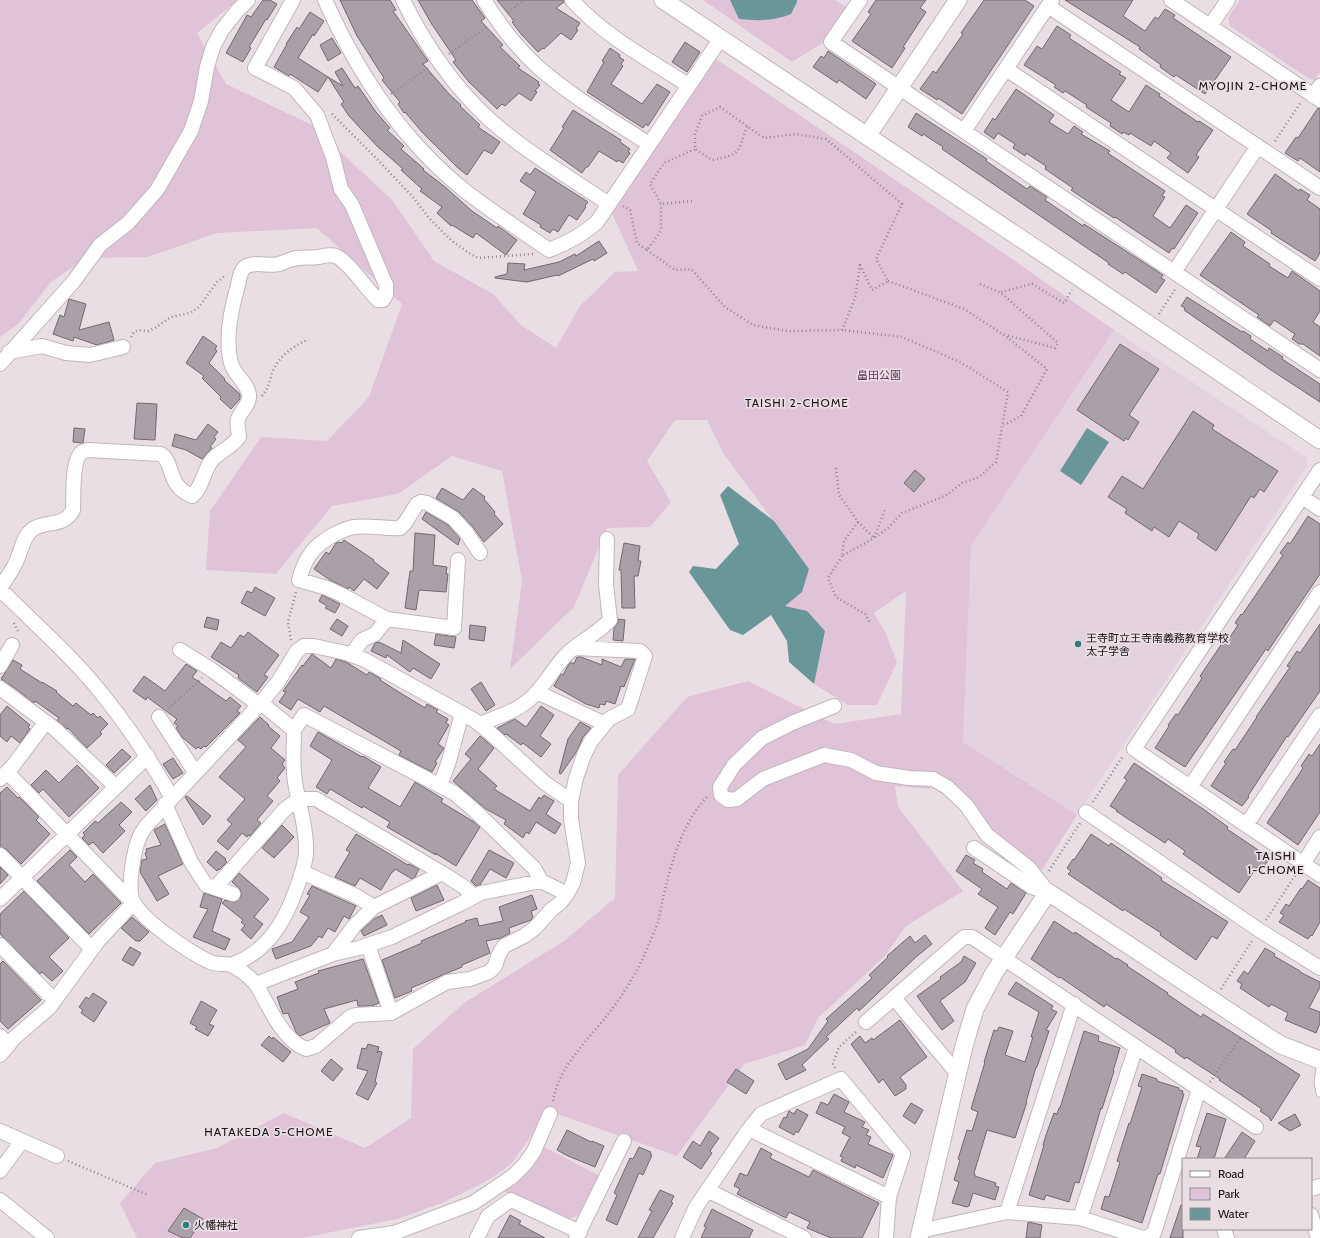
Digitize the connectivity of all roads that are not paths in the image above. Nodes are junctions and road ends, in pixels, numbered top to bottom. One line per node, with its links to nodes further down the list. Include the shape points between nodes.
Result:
1 (248, 0): 29 (street, via 222,30 213,47 201,101 191,131 157,190 128,223 100,245 74,281)
2 (293, 0): 39 (street, via 255,68 294,88 316,115 333,157 341,189 352,205 386,285 386,295 383,300 378,300 336,256 295,258 277,265 253,264 244,268 235,294 229,340 230,360 249,393 249,401 239,418 238,437 235,443 211,461 197,491 192,496 179,488 165,457 161,454 88,450 82,452 75,466 73,510 70,516 29,532 14,566)
3 (325, 0): 24 (street, via 356,61 382,101 422,151 476,199 549,250 589,229)
4 (403, 0): 24 (street, via 414,24 438,61 461,90 492,121 535,155)
5 (484, 0): 21 (street, via 497,20 538,66 553,79)
6 (572, 0): 16 (street, via 591,20 611,35)
7 (663, 0): 14 (street)
8 (860, 0): 17 (street, via 831,42)
9 (958, 0): 17 (street)
10 (1171, 0): 13 (street)
11 (1228, 0): 13 (street)
12 (1050, 3): 15 (street); 22 (street)
13 (1210, 26): 18 (street)
14 (721, 38): 16 (street); 20 (street)
15 (1006, 69): 19 (street); 25 (street)
16 (688, 85): 21 (street)
17 (899, 87): 19 (street); 20 (street)
18 (1315, 93)
19 (964, 131): 26 (street)
20 (867, 136): 32 (street)
21 (649, 144): 24 (street)
22 (1263, 149): 23 (street); 25 (street)
23 (1320, 188)
24 (611, 202)
25 (1216, 209): 26 (street); 27 (street)
26 (1178, 275): 31 (street)
27 (1320, 279)
28 (123, 347): 29 (street, via 90,355 66,353 42,346)
29 (9, 352): 30 (street)
30 (0, 364)
31 (1320, 370)
32 (1320, 440)
33 (1320, 470): 34 (street)
34 (1302, 498): 35 (street); 64 (street, via 1134,749)
35 (1320, 509)
36 (607, 539): 44 (street, via 606,585 610,620 602,629)
37 (480, 553): 42 (street, via 453,518 421,502 400,528 354,527 322,541 312,550 299,580 333,591)
38 (458, 560): 42 (street, via 454,628)
39 (0, 588)
40 (0, 592): 59 (street, via 60,649 106,698)
41 (1320, 592): 64 (street)
42 (387, 619): 46 (street, via 375,634 362,640)
43 (12, 645): 47 (street)
44 (575, 648): 49 (street, via 556,665); 57 (street, via 640,651 645,656 628,709 609,719)
45 (180, 650): 50 (street)
46 (351, 655): 50 (street, via 304,646 297,651 278,682); 52 (street)
47 (0, 666)
48 (0, 688): 55 (street)
49 (537, 692): 56 (street, via 517,709); 57 (street)
50 (260, 704): 58 (street); 60 (street)
51 (834, 706): 81 (street, via 762,738 734,765 720,787 721,795 728,800 737,799 763,779 824,755 851,760 876,773 933,779 947,787 966,805 987,835 1029,868)
52 (462, 713): 56 (street); 62 (street)
53 (1320, 715): 69 (street)
54 (159, 718): 60 (street)
55 (46, 722): 61 (street); 63 (street)
56 (479, 724): 67 (street, via 545,783)
57 (605, 724): 67 (street, via 591,741 584,755)
58 (294, 730): 62 (street, via 304,716); 65 (street, via 294,780)
59 (148, 756): 63 (street); 66 (street)
60 (196, 772): 66 (street)
61 (4, 775): 70 (street)
62 (440, 786): 79 (street, via 474,810 534,868)
63 (116, 787): 70 (street)
64 (1190, 787): 69 (street)
65 (299, 799): 75 (street, via 306,854); 76 (street, via 316,799); 80 (street, via 285,809)
66 (168, 801): 80 (street, via 191,862 206,885); 86 (street, via 139,838 130,885)
67 (571, 801): 83 (street, via 571,819 578,863)
68 (1086, 812): 94 (street)
69 (1246, 825): 74 (street)
70 (67, 834): 78 (street); 86 (street)
71 (1320, 837): 74 (street)
72 (974, 848): 81 (street, via 1032,887)
73 (0, 855): 78 (street)
74 (1303, 864): 77 (street)
75 (302, 872): 87 (street, via 356,896); 93 (street, via 287,913 276,931 244,960)
76 (442, 873): 84 (street); 87 (street)
77 (1320, 875)
78 (22, 878): 85 (street); 90 (street)
79 (541, 881): 83 (street); 84 (street, via 481,892)
80 (215, 888): 82 (street)
81 (1048, 892): 92 (street); 103 (street, via 1281,1045)
82 (233, 894)
83 (568, 894): 99 (street, via 534,928 504,946 495,966 489,972 470,979 448,982)
84 (474, 896): 89 (street, via 398,934)
85 (0, 899)
86 (133, 903): 90 (street); 93 (street, via 159,928 197,956 213,963)
87 (374, 907): 91 (street, via 355,925)
88 (0, 945): 97 (street)
89 (368, 945): 91 (street); 99 (street)
90 (92, 949): 97 (street)
91 (334, 954): 95 (street)
92 (1004, 958): 96 (street, via 972,937 964,937); 98 (street); 105 (street, via 975,1009)
93 (231, 965): 95 (street)
94 (1320, 968)
95 (256, 984): 99 (street, via 281,1028 299,1047 306,1050 316,1046 350,1017)
96 (894, 998): 100 (street); 105 (street)
97 (54, 1000): 101 (street, via 49,1008)
98 (1074, 1004): 102 (street); 121 (street)
99 (391, 1012)
100 (866, 1022)
101 (3, 1045)
102 (1136, 1047): 106 (street); 122 (street)
103 (1320, 1060)
104 (1320, 1068): 107 (lane)
105 (957, 1073): 126 (street)
106 (1201, 1090): 109 (street); 133 (street, via 1154,1233)
107 (1320, 1093)
108 (550, 1114): 117 (street, via 526,1164)
109 (1256, 1127)
110 (749, 1129): 116 (street); 118 (street); 118 (street, via 761,1114 841,1079 903,1154)
111 (0, 1131): 112 (street)
112 (22, 1141): 114 (street); 115 (street)
113 (624, 1141): 125 (street)
114 (57, 1156)
115 (0, 1171)
116 (707, 1190): 130 (street); 131 (street)
117 (491, 1191): 120 (street); 124 (street, via 473,1203)
118 (890, 1197): 132 (street)
119 (0, 1200): 127 (street)
120 (499, 1208): 125 (street, via 511,1200); 129 (street, via 488,1216)
121 (1007, 1212): 122 (street); 126 (street)
122 (1080, 1218): 133 (street)
123 (1312, 1218): 134 (street)
124 (392, 1235): 128 (street)
125 (578, 1235)
126 (919, 1235)
127 (47, 1238)
128 (360, 1238)
129 (477, 1238)
130 (682, 1238)
131 (804, 1238)
132 (886, 1238)
133 (1145, 1238)
134 (1318, 1238)

